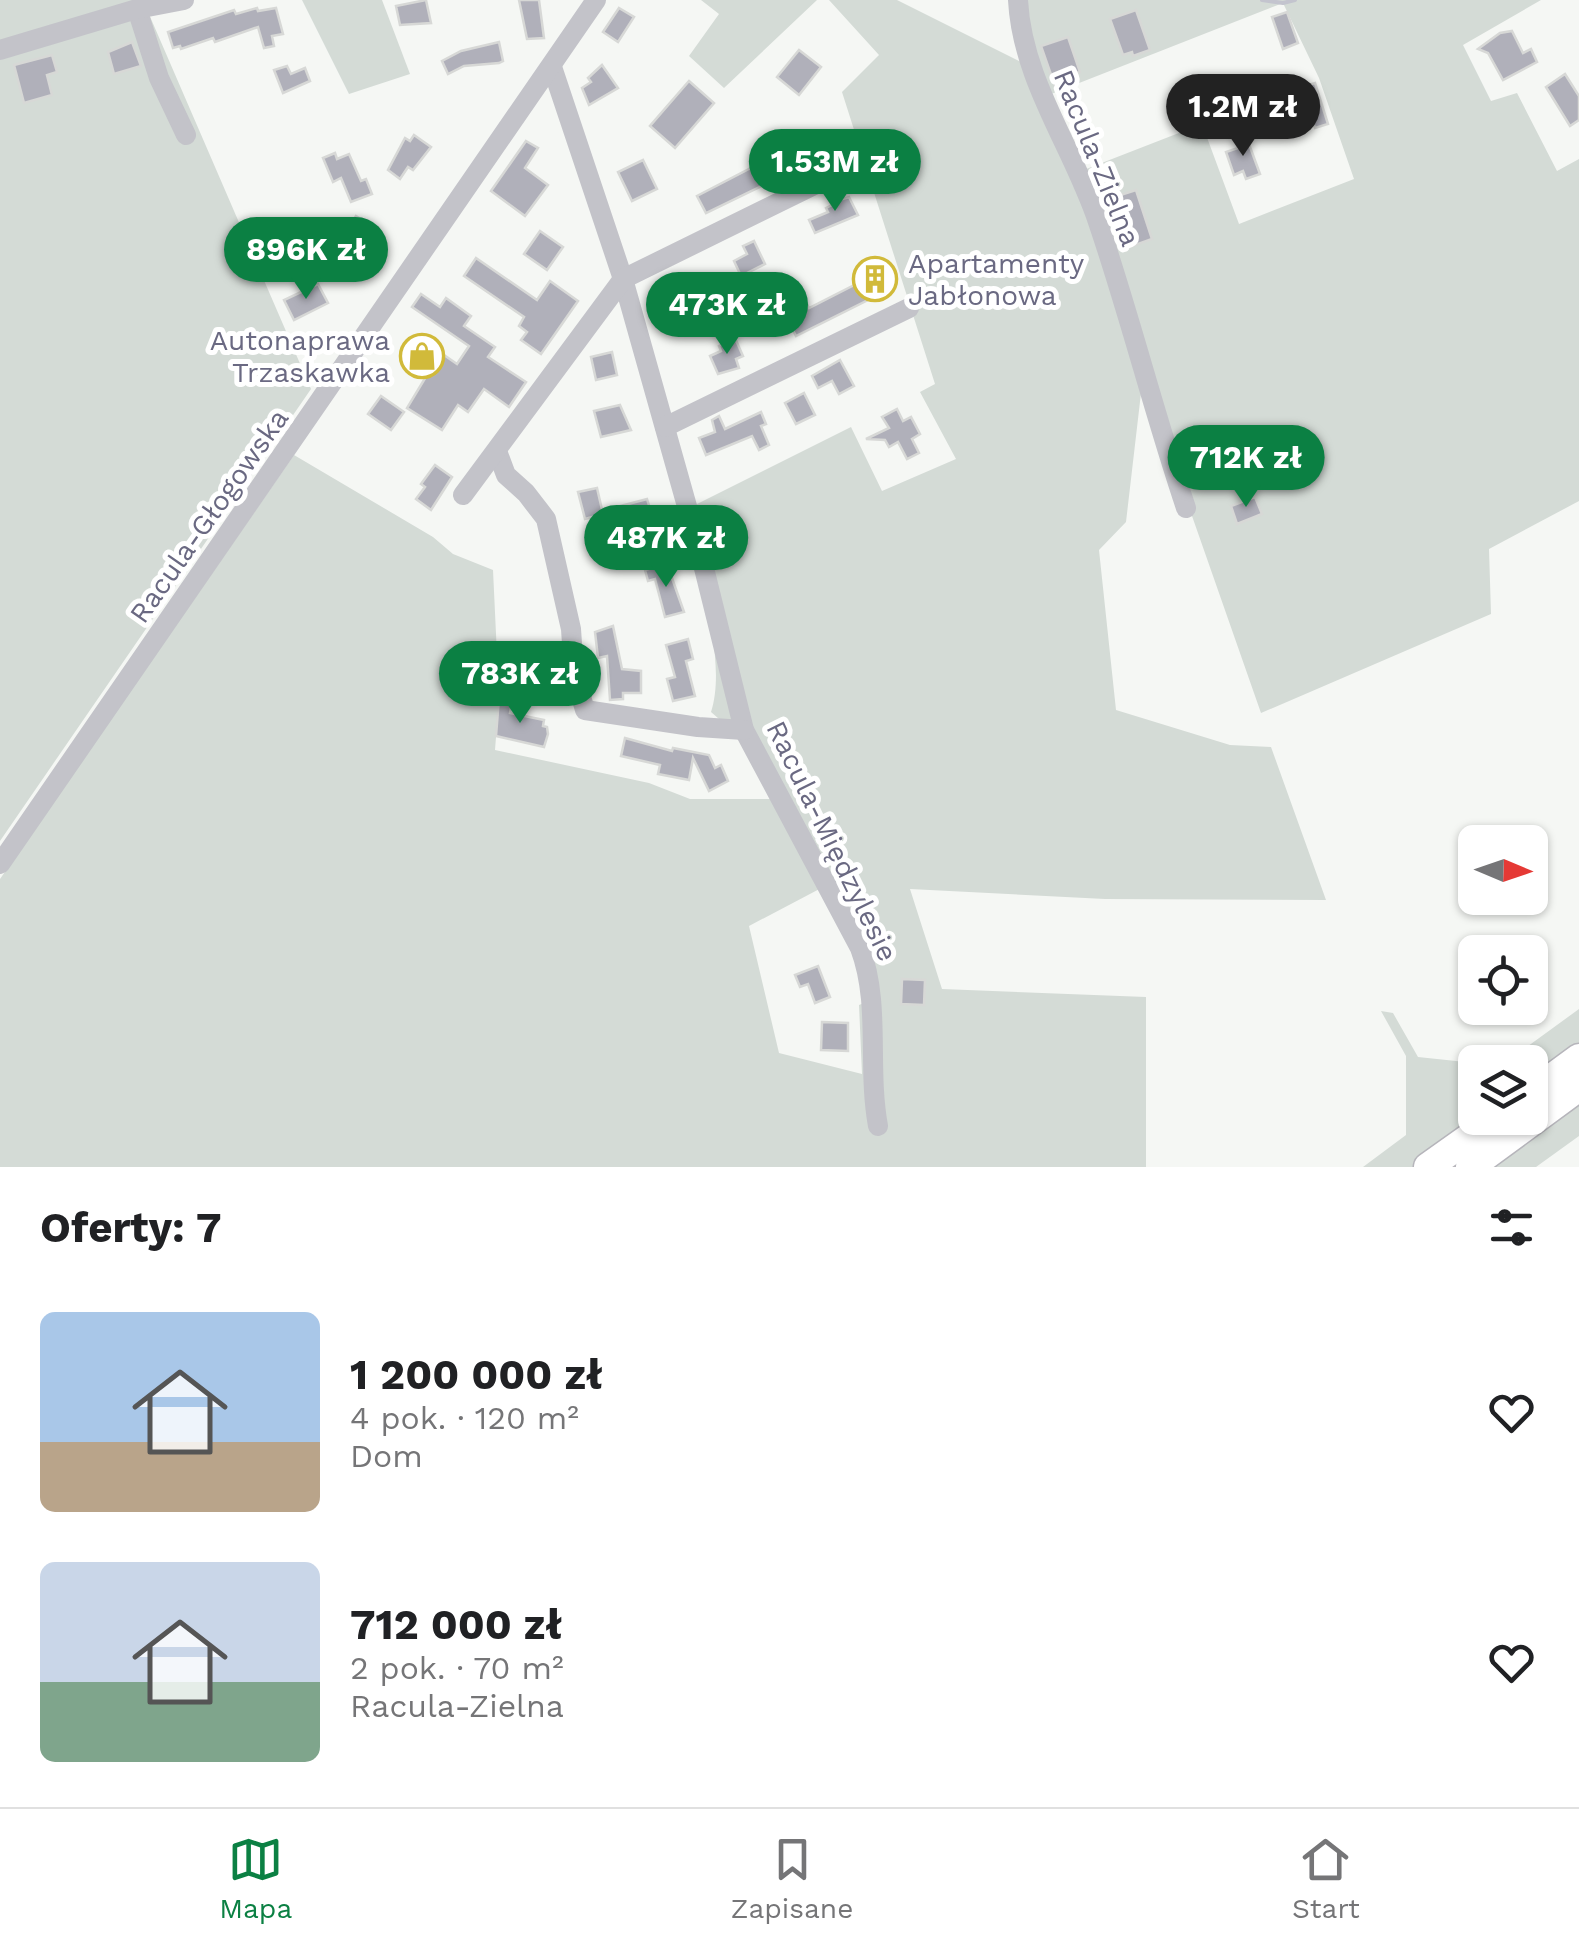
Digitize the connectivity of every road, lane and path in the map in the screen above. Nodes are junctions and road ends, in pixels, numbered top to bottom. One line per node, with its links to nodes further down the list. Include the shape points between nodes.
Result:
1 (184, 0): 4 (street)
2 (596, 0): 6 (street, Racula-Głogowska)
3 (1018, 0): 14 (street, Racula-Zielna, via 1020,33 1098,221)
4 (138, 9): 5 (street); 7 (street)
5 (0, 50)
6 (552, 67): 9 (street, Racula-Międzylesie); 16 (street, Racula-Głogowska)
7 (186, 135)
8 (860, 162): 9 (street)
9 (624, 279): 11 (street, Racula-Międzylesie); 12 (street)
10 (909, 308): 11 (street)
11 (665, 427): 15 (street, Racula-Międzylesie)
12 (498, 451): 13 (street); 15 (street, via 506,475 546,518 585,710)
13 (463, 495)
14 (1186, 508)
15 (744, 730): 20 (street, Racula-Międzylesie, via 870,974)
16 (0, 864)
17 (1579, 1058): 18 (highway)
18 (1548, 1081)
19 (1579, 1088): 23 (highway)
20 (878, 1126)
21 (1473, 1135): 22 (highway)
22 (1428, 1167)
23 (1470, 1167)

